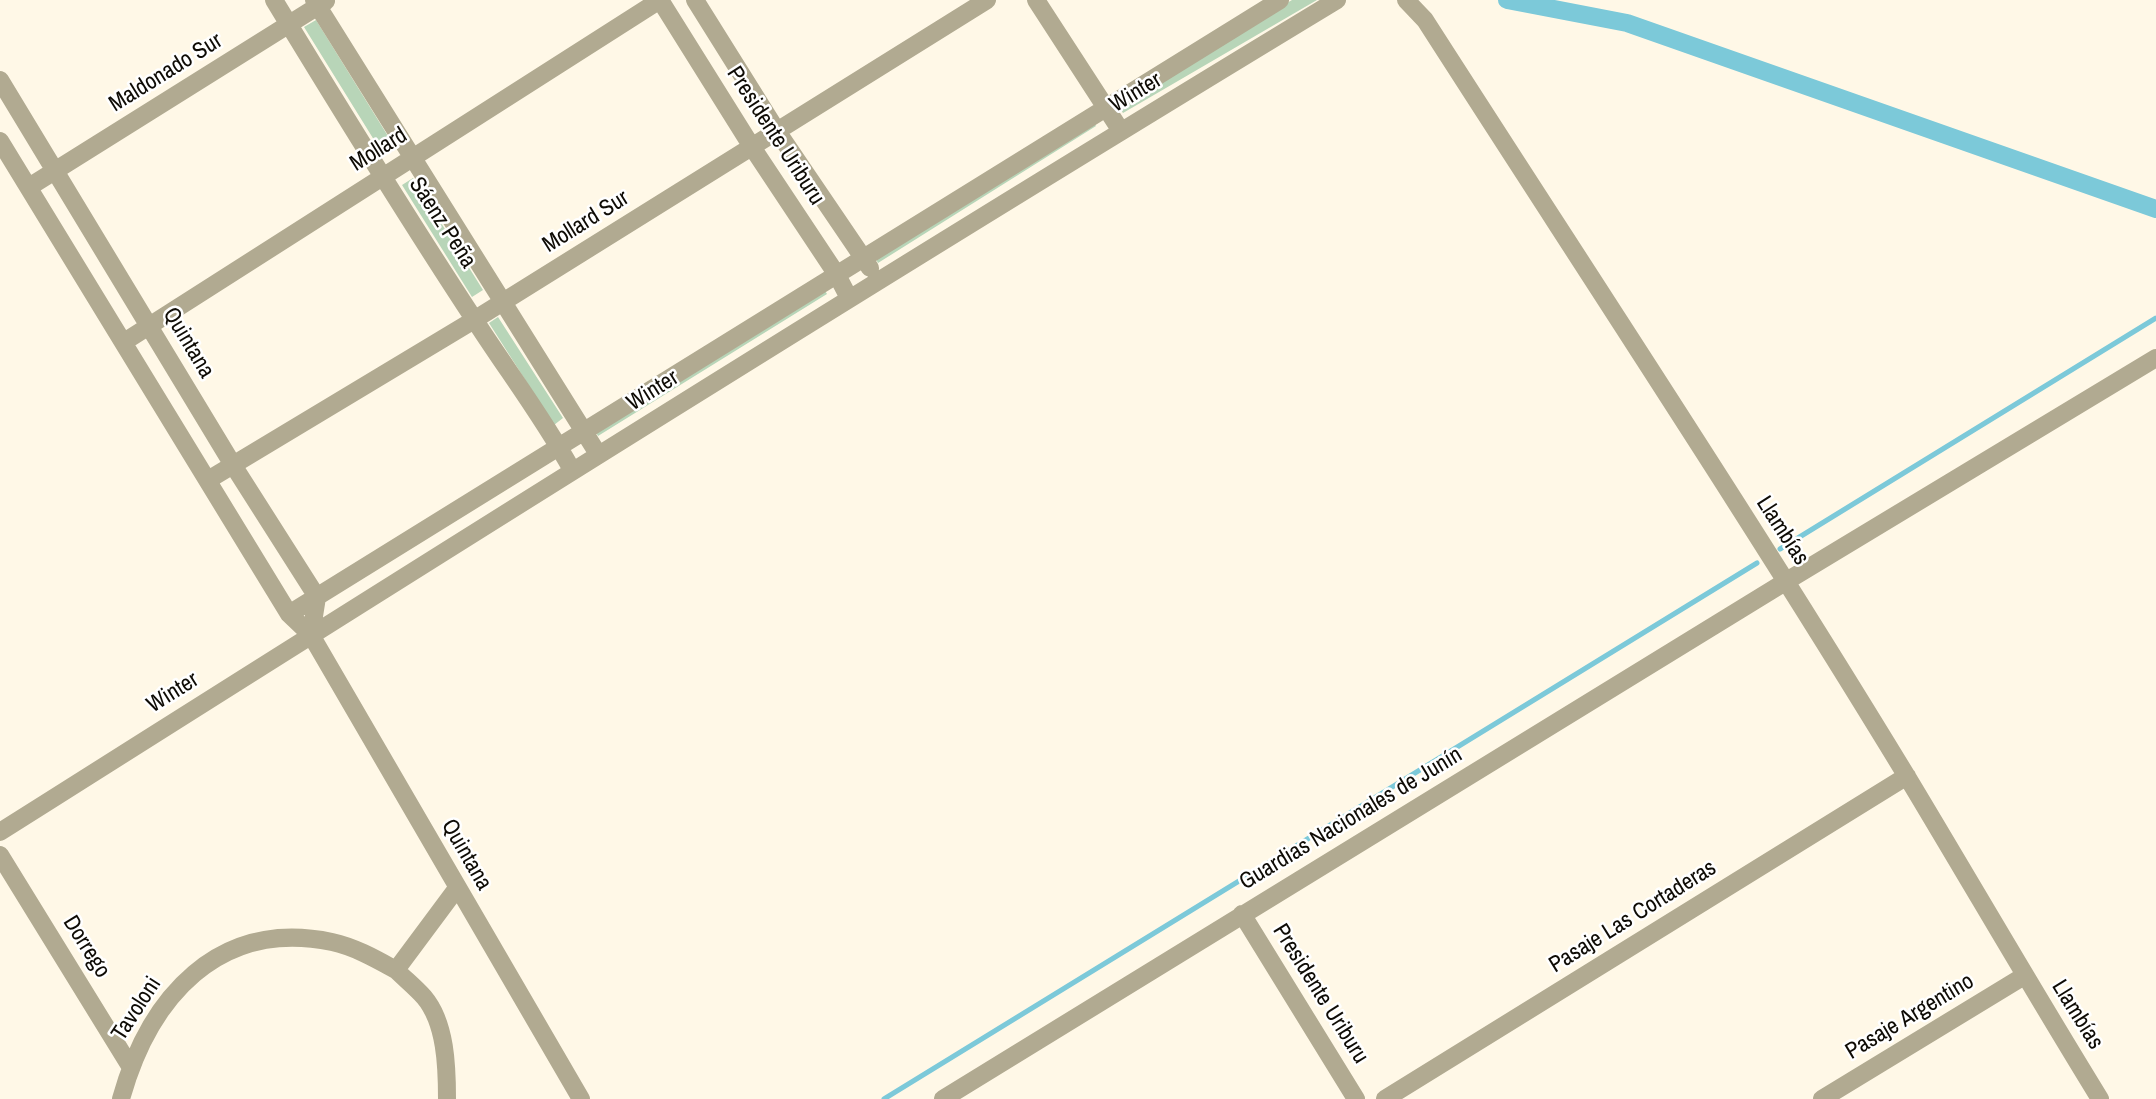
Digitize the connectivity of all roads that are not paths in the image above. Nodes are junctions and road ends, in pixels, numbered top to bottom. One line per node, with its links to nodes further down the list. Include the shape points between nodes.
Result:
1 (274, 0): 10 (street, Sáenz Peña)
2 (660, 0): 16 (street, Presidente Uriburu); 17 (street, Mollard)
3 (695, 0): 13 (street, Presidente Uriburu)
4 (987, 0): 13 (street, Mollard Sur)
5 (1036, 0): 12 (street)
6 (1280, 0): 12 (street, Winter)
7 (1337, 0): 14 (street, Winter)
8 (1406, 0): 36 (street, Llambías, via 1424,20)
9 (320, 2): 10 (street, Maldonado Sur); 17 (street, Sáenz Peña)
10 (289, 24): 18 (street, Maldonado Sur); 19 (street, Sáenz Peña)
11 (0, 80): 18 (street, Quintana)
12 (1107, 107): 14 (street); 21 (street, Winter)
13 (777, 131): 16 (street, Mollard Sur); 21 (street, Presidente Uriburu)
14 (1121, 131): 23 (street, Winter)
15 (0, 141): 20 (street, Quintana)
16 (752, 147): 22 (street, Presidente Uriburu); 25 (street, Mollard Sur)
17 (412, 159): 19 (street, Mollard); 25 (street, Sáenz Peña)
18 (55, 171): 20 (street, Maldonado Sur); 27 (street, Quintana)
19 (383, 177): 26 (street, Sáenz Peña); 27 (street, Mollard)
20 (29, 187): 28 (street, Quintana)
21 (865, 258): 22 (street, Winter); 23 (street, Presidente Uriburu)
22 (837, 275): 24 (street, Presidente Uriburu); 30 (street, Winter)
23 (877, 280): 24 (street, Winter)
24 (849, 298): 32 (street, Winter)
25 (502, 303): 26 (street, Mollard Sur); 30 (street, Sáenz Peña)
26 (474, 320): 31 (street, Sáenz Peña); 33 (street, Mollard Sur)
27 (149, 326): 28 (street, Mollard); 33 (street, Quintana)
28 (124, 342): 35 (street, Quintana)
29 (2156, 358): 36 (street, Guardias Nacionales de Junín)
30 (585, 430): 31 (street, Winter); 32 (street, Sáenz Peña)
31 (559, 446): 34 (street, Sáenz Peña); 37 (street, Winter)
32 (598, 454): 34 (street, Winter)
33 (233, 465): 35 (street, Mollard Sur); 37 (street, Quintana)
34 (572, 470): 39 (street, Winter)
35 (208, 480): 38 (street, Quintana)
36 (1785, 582): 40 (street, Llambías); 44 (street, Guardias Nacionales de Junín)
37 (317, 597): 38 (street, Winter); 39 (street)
38 (289, 614): 39 (street, Quintana)
39 (312, 635): 41 (street, Winter); 43 (street, Quintana)
40 (1907, 776): 46 (street, Llambías); 54 (street, Pasaje Las Cortaderas)
41 (0, 832)
42 (0, 855): 47 (street, Dorrego)
43 (457, 888): 45 (street); 51 (street, Quintana)
44 (1242, 914): 48 (street, Guardias Nacionales de Junín); 53 (street, Presidente Uriburu)
45 (396, 970): 47 (street, Tavoloni, via 333,942 264,941 226,953 196,970 169,998); 50 (street, Tavoloni, via 425,999 439,1026)
46 (2024, 976): 55 (street, Pasaje Argentino); 56 (street, Llambías)
47 (130, 1066): 49 (street, Tavoloni)
48 (970, 1092): 52 (street, Guardias Nacionales de Junín)
49 (121, 1099)
50 (447, 1099)
51 (580, 1099)
52 (943, 1099)
53 (1356, 1099)
54 (1385, 1099)
55 (1822, 1099)
56 (2100, 1099)

